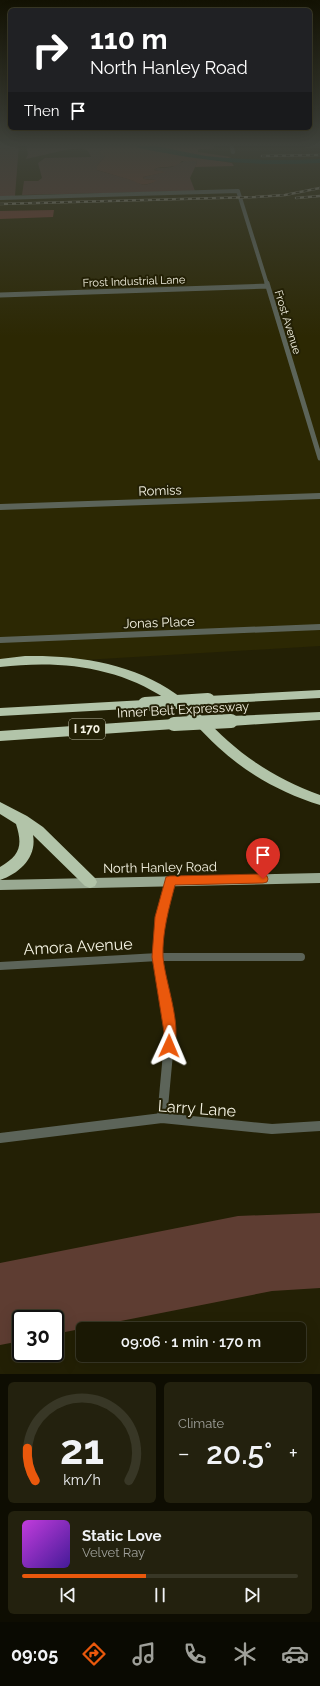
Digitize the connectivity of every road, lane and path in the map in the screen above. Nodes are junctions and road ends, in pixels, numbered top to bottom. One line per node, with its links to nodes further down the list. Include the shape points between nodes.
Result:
1 (243, 208): 2 (street, Frost Avenue)
2 (268, 286): 3 (street, Frost Industrial Lane); 4 (street, Frost Avenue)
3 (0, 295)
4 (320, 458)
5 (320, 496): 6 (street, Romiss)
6 (0, 507)
7 (320, 627): 8 (street, Jonas Place)
8 (0, 640)
9 (0, 663): 14 (highway, via 70,661 101,666 130,675 170,695 192,712 223,744 262,774)
10 (320, 694): 11 (highway, Inner Belt Expressway / I 170, bridge)
11 (0, 712)
12 (320, 716): 13 (highway, Inner Belt Expressway / I 170, bridge)
13 (0, 736)
14 (320, 800)
15 (0, 808): 16 (highway)
16 (22, 820): 17 (highway, via 27,836 26,850 19,862); 20 (highway, via 55,846)
17 (0, 874)
18 (320, 878): 19 (main road, North Hanley Road)
19 (170, 880): 20 (main road, North Hanley Road); 22 (street, via 161,917)
20 (90, 882): 21 (main road, North Hanley Road)
21 (0, 885)
22 (158, 957): 23 (street, Amora Avenue); 24 (street, Amora Avenue); 25 (street, via 170,1032)
23 (301, 957)
24 (0, 966)
25 (162, 1118): 26 (street, Larry Lane, via 272,1129); 27 (street, Larry Lane)
26 (320, 1126)
27 (0, 1138)

